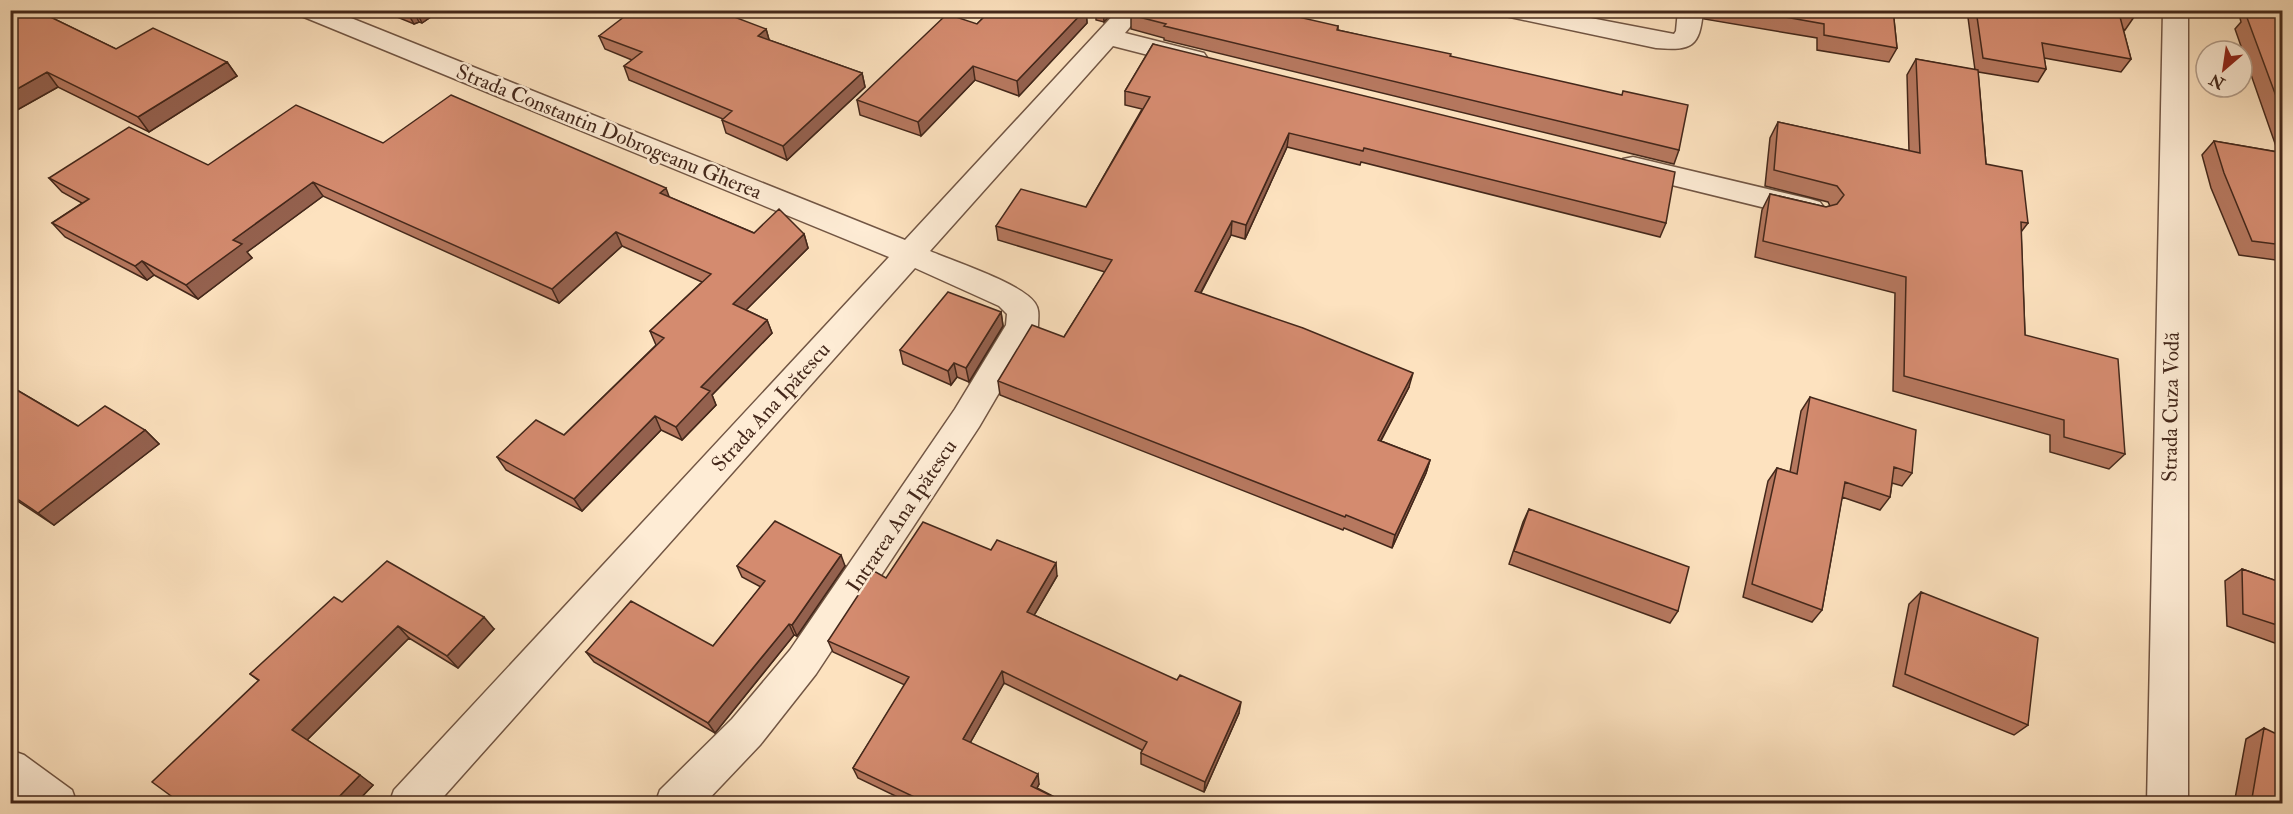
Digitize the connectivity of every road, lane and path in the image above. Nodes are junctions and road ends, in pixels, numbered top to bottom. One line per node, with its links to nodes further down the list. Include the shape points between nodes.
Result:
1 (308, 10): 10 (street, Strada Constantin Dobrogeanu Gherea)
2 (1132, 10): 6 (street, Strada Ana Ipătescu)
3 (1510, 10): 4 (street, via 1677,42 1686,38 1689,31)
4 (1690, 10)
5 (2176, 10): 15 (street, Strada Cuza Vodă)
6 (1108, 37): 7 (street); 10 (street, Strada Ana Ipătescu)
7 (1220, 65)
8 (1610, 160): 9 (street)
9 (1817, 211)
10 (910, 254): 13 (street, Strada Ana Ipătescu); 14 (street, Intrarea Ana Ipătescu, via 1010,298 1023,310 1022,326 967,418 802,662 746,732)
11 (10, 769): 12 (street)
12 (57, 804)
13 (409, 804)
14 (675, 804)
15 (2167, 804)

